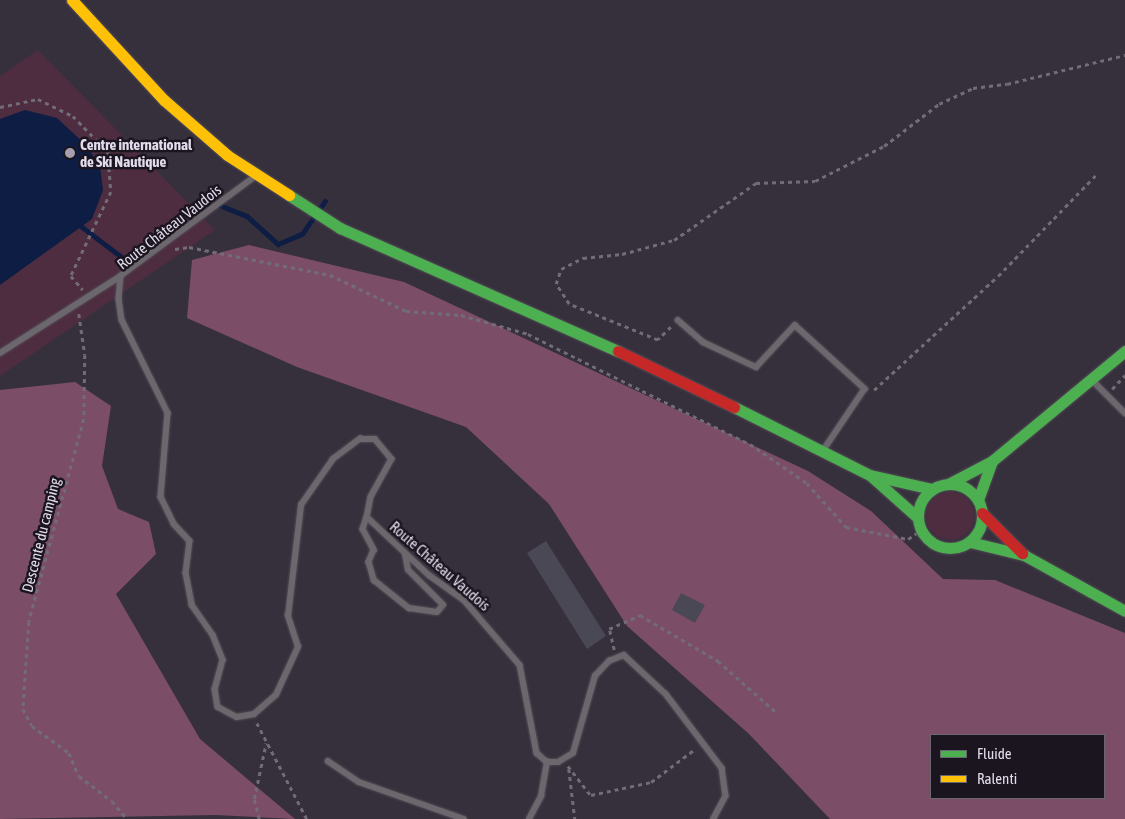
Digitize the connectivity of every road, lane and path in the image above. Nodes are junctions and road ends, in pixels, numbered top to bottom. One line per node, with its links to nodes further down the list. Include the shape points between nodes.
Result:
1 (72, 0): 5 (main road, via 164,100)
2 (1125, 55): 10 (path, via 1007,84 973,88 939,104 884,146 815,181 756,183 674,240 622,254 583,258 561,269 556,284 569,304 658,340)
3 (0, 107): 8 (path, via 38,99 74,116 108,152 111,192 71,276)
4 (1096, 174): 15 (path, via 877,391)
5 (255, 177): 6 (lane, Route Château Vaudois); 18 (main road, via 340,228 630,356)
6 (154, 252): 7 (lane, Route Château Vaudois); 27 (path, via 189,248 330,275 406,311 461,315 528,334 750,444 807,483 846,527 908,539)
7 (122, 276): 8 (lane); 34 (lane, Route Château Vaudois, via 122,320 168,413 161,497 174,524 190,541 186,573 192,605 213,635 223,660 215,689 218,707 237,717)
8 (88, 295): 9 (lane)
9 (78, 301): 12 (lane); 41 (path, Descente du camping, via 85,355 84,418 29,622 23,709 32,726 68,753 79,776)
10 (678, 320): 15 (lane, via 702,342 756,367 795,326)
11 (1125, 351): 14 (main road)
12 (0, 353)
13 (1125, 375): 16 (path)
14 (1092, 380): 16 (lane); 19 (main road)
15 (865, 389): 18 (lane)
16 (1107, 395): 17 (lane)
17 (1125, 413)
18 (824, 451): 20 (main road)
19 (992, 461): 21 (main road); 23 (main road)
20 (870, 475): 22 (main road); 26 (main road)
21 (948, 484): 22 (main road); 23 (main road, via 965,488)
22 (932, 489): 26 (main road, via 922,500)
23 (978, 500): 24 (main road)
24 (982, 513): 28 (main road, via 979,531); 30 (main road)
25 (367, 516): 29 (lane, Route Château Vaudois); 29 (lane, via 363,529 374,550 369,562 374,580 409,608 437,612 443,605 408,570); 34 (lane, via 371,497 392,459 375,439 360,439 333,459 301,505 288,616 298,648 276,695)
26 (917, 517): 27 (main road)
27 (921, 530): 28 (main road, via 943,548)
28 (970, 542): 30 (main road)
29 (405, 554): 39 (lane, Route Château Vaudois, via 464,600 520,665 537,753)
30 (1024, 555): 31 (main road)
31 (1125, 611)
32 (616, 658): 33 (path, via 609,629 640,615 718,661); 36 (lane, via 624,655 636,664); 37 (lane, via 595,676 573,754)
33 (776, 711)
34 (254, 714): 35 (path)
35 (266, 742): 42 (path, via 254,799); 43 (path)
36 (704, 742): 40 (path, via 651,782 591,795); 47 (lane, via 722,768 726,796)
37 (563, 759): 39 (lane); 40 (path)
38 (328, 761): 44 (lane, via 359,782)
39 (547, 762): 45 (lane, via 541,796)
40 (569, 768): 46 (path)
41 (127, 819)
42 (259, 819)
43 (307, 819)
44 (464, 819)
45 (529, 819)
46 (575, 819)
47 (714, 819)

